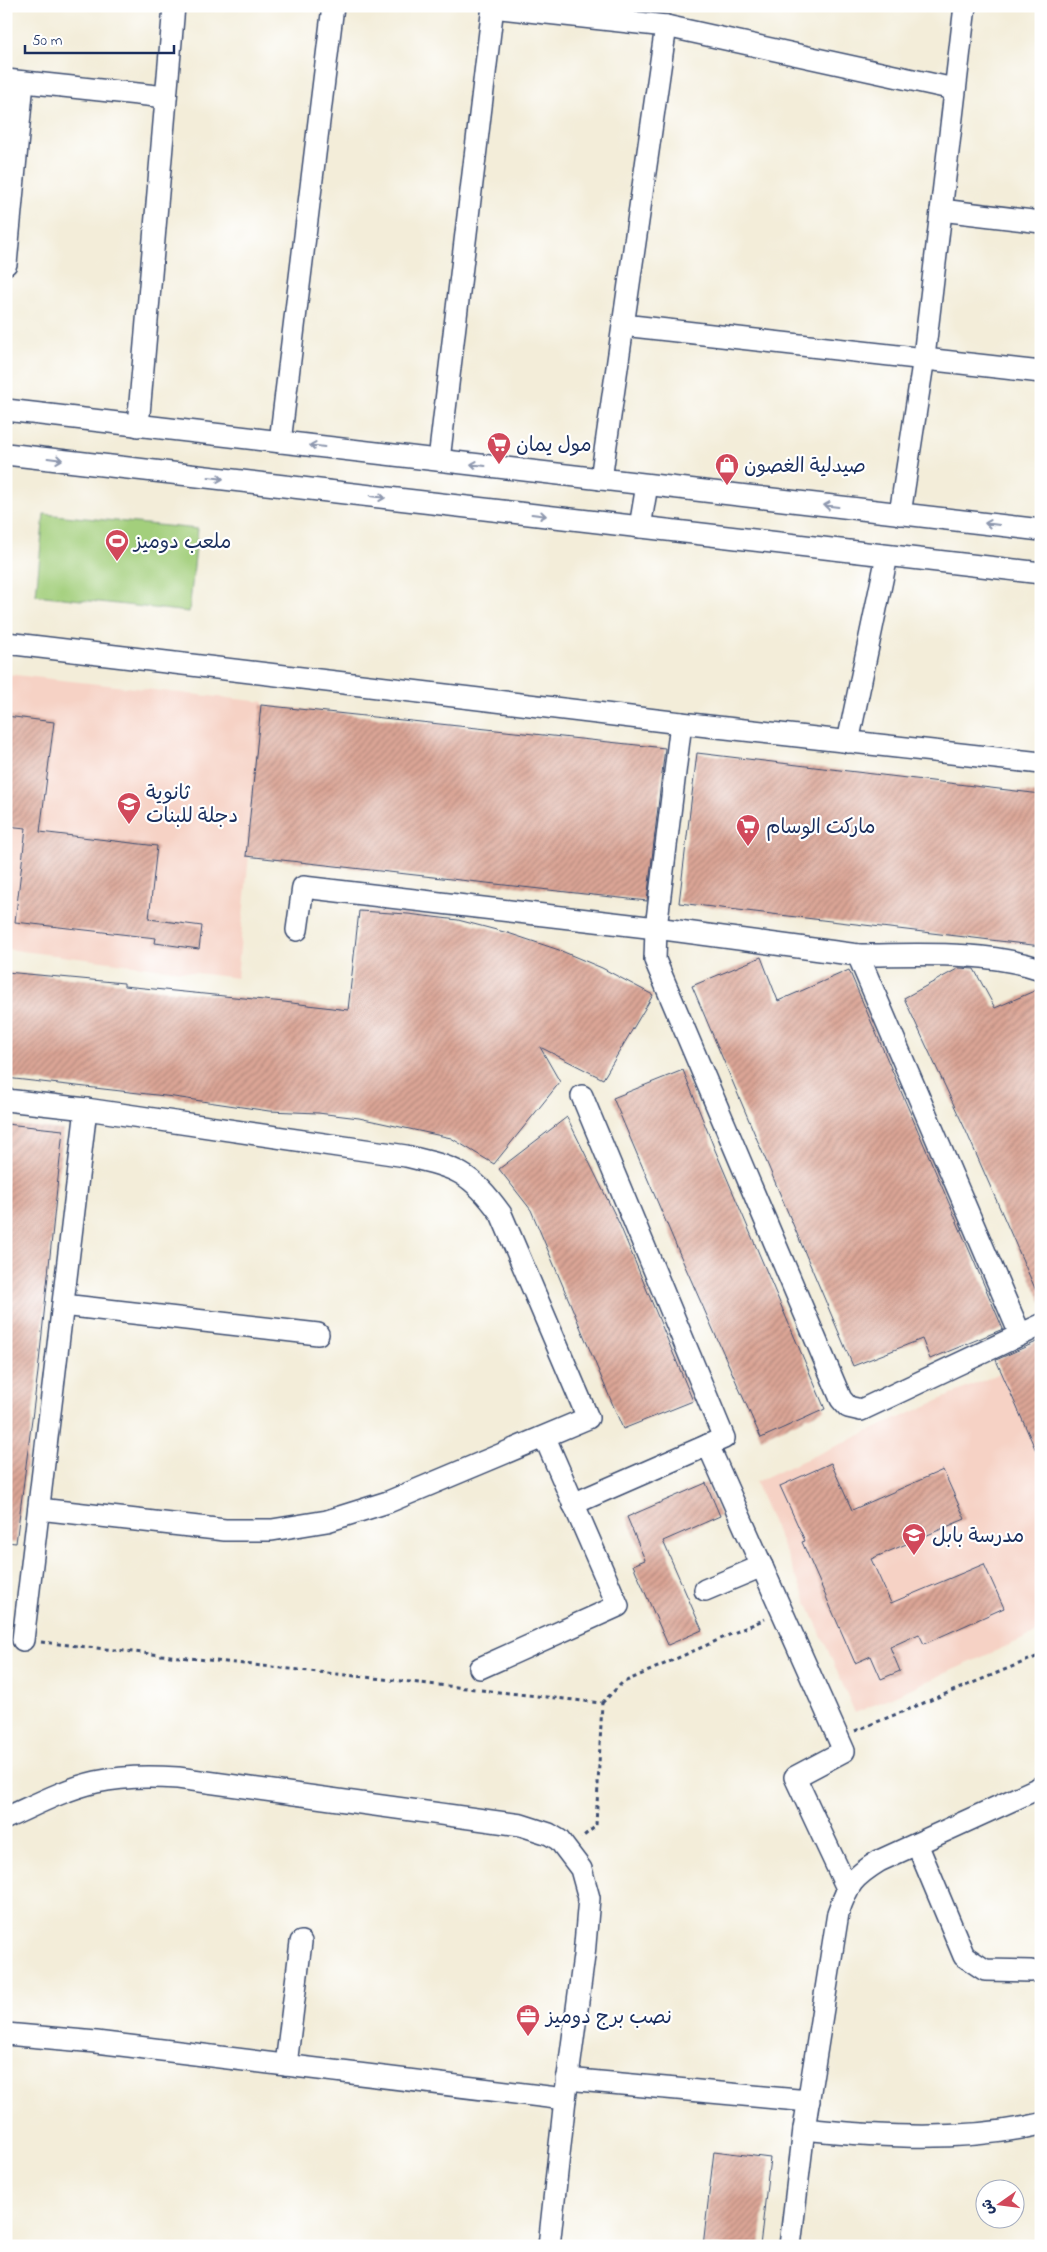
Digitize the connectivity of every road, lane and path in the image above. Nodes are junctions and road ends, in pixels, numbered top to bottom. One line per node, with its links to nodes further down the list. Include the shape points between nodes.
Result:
1 (174, 6): 8 (street)
2 (333, 6): 17 (street)
3 (964, 6): 7 (street)
4 (493, 7): 5 (street); 19 (street)
5 (666, 26): 7 (street); 12 (street)
6 (15, 81): 8 (street); 11 (street)
7 (954, 89): 9 (street)
8 (166, 97): 16 (street)
9 (941, 210): 10 (street); 13 (street)
10 (1041, 222)
11 (7, 258)
12 (623, 325): 13 (street); 20 (street)
13 (924, 358): 14 (street); 22 (street)
14 (1041, 372)
15 (6, 410): 16 (street)
16 (138, 426): 17 (street)
17 (280, 442): 19 (street, one-way to 17)
18 (6, 454): 23 (street, one-way to 23)
19 (439, 460): 20 (street, one-way to 19)
20 (601, 479): 21 (street)
21 (647, 484): 22 (street, one-way to 21); 23 (street)
22 (900, 514): 24 (street, one-way to 22)
23 (640, 527): 25 (street)
24 (1041, 530)
25 (887, 556): 26 (street); 29 (street)
26 (1041, 573)
27 (6, 644): 28 (street)
28 (682, 723): 29 (street); 31 (street)
29 (848, 742): 30 (street)
30 (1041, 763)
31 (656, 928): 32 (street, via 302,887); 33 (street); 41 (street, via 655,960 844,1403 861,1410)
32 (297, 930)
33 (858, 955): 34 (street, via 954,955); 41 (street)
34 (1041, 969)
35 (582, 1096): 43 (street, via 724,1438)
36 (6, 1100): 37 (street)
37 (86, 1109): 38 (street); 42 (street, via 406,1156 462,1172 484,1190 501,1214 588,1418)
38 (63, 1305): 40 (street); 45 (street)
39 (1041, 1325): 41 (street)
40 (318, 1334)
41 (1020, 1334)
42 (545, 1438): 44 (street); 45 (street, via 388,1502 327,1521 272,1530 225,1530)
43 (708, 1445): 44 (street); 46 (street)
44 (573, 1504): 51 (street, via 618,1606)
45 (39, 1509): 49 (street)
46 (762, 1566): 47 (street); 48 (street)
47 (705, 1590)
48 (782, 1611): 52 (path, via 622,1683); 53 (street)
49 (23, 1640): 52 (path)
50 (1041, 1655): 53 (path)
51 (480, 1668)
52 (602, 1703): 57 (path, via 596,1826)
53 (838, 1738): 58 (street, via 844,1751 795,1777)
54 (1041, 1787): 56 (street)
55 (6, 1818): 57 (street, via 95,1783 124,1778 178,1778 521,1825 549,1834)
56 (917, 1844): 58 (street, via 862,1871); 60 (street, via 964,1956 985,1970)
57 (568, 1850): 63 (street, via 581,1869 589,1898)
58 (846, 1888): 64 (street, via 838,1913)
59 (301, 1942): 62 (street)
60 (1031, 1971)
61 (6, 2034): 62 (street)
62 (286, 2065): 63 (street)
63 (566, 2089): 64 (street); 67 (street)
64 (809, 2101): 66 (street)
65 (1040, 2126): 66 (street, via 952,2136 878,2136)
66 (804, 2129): 68 (street)
67 (549, 2246)
68 (790, 2246)

